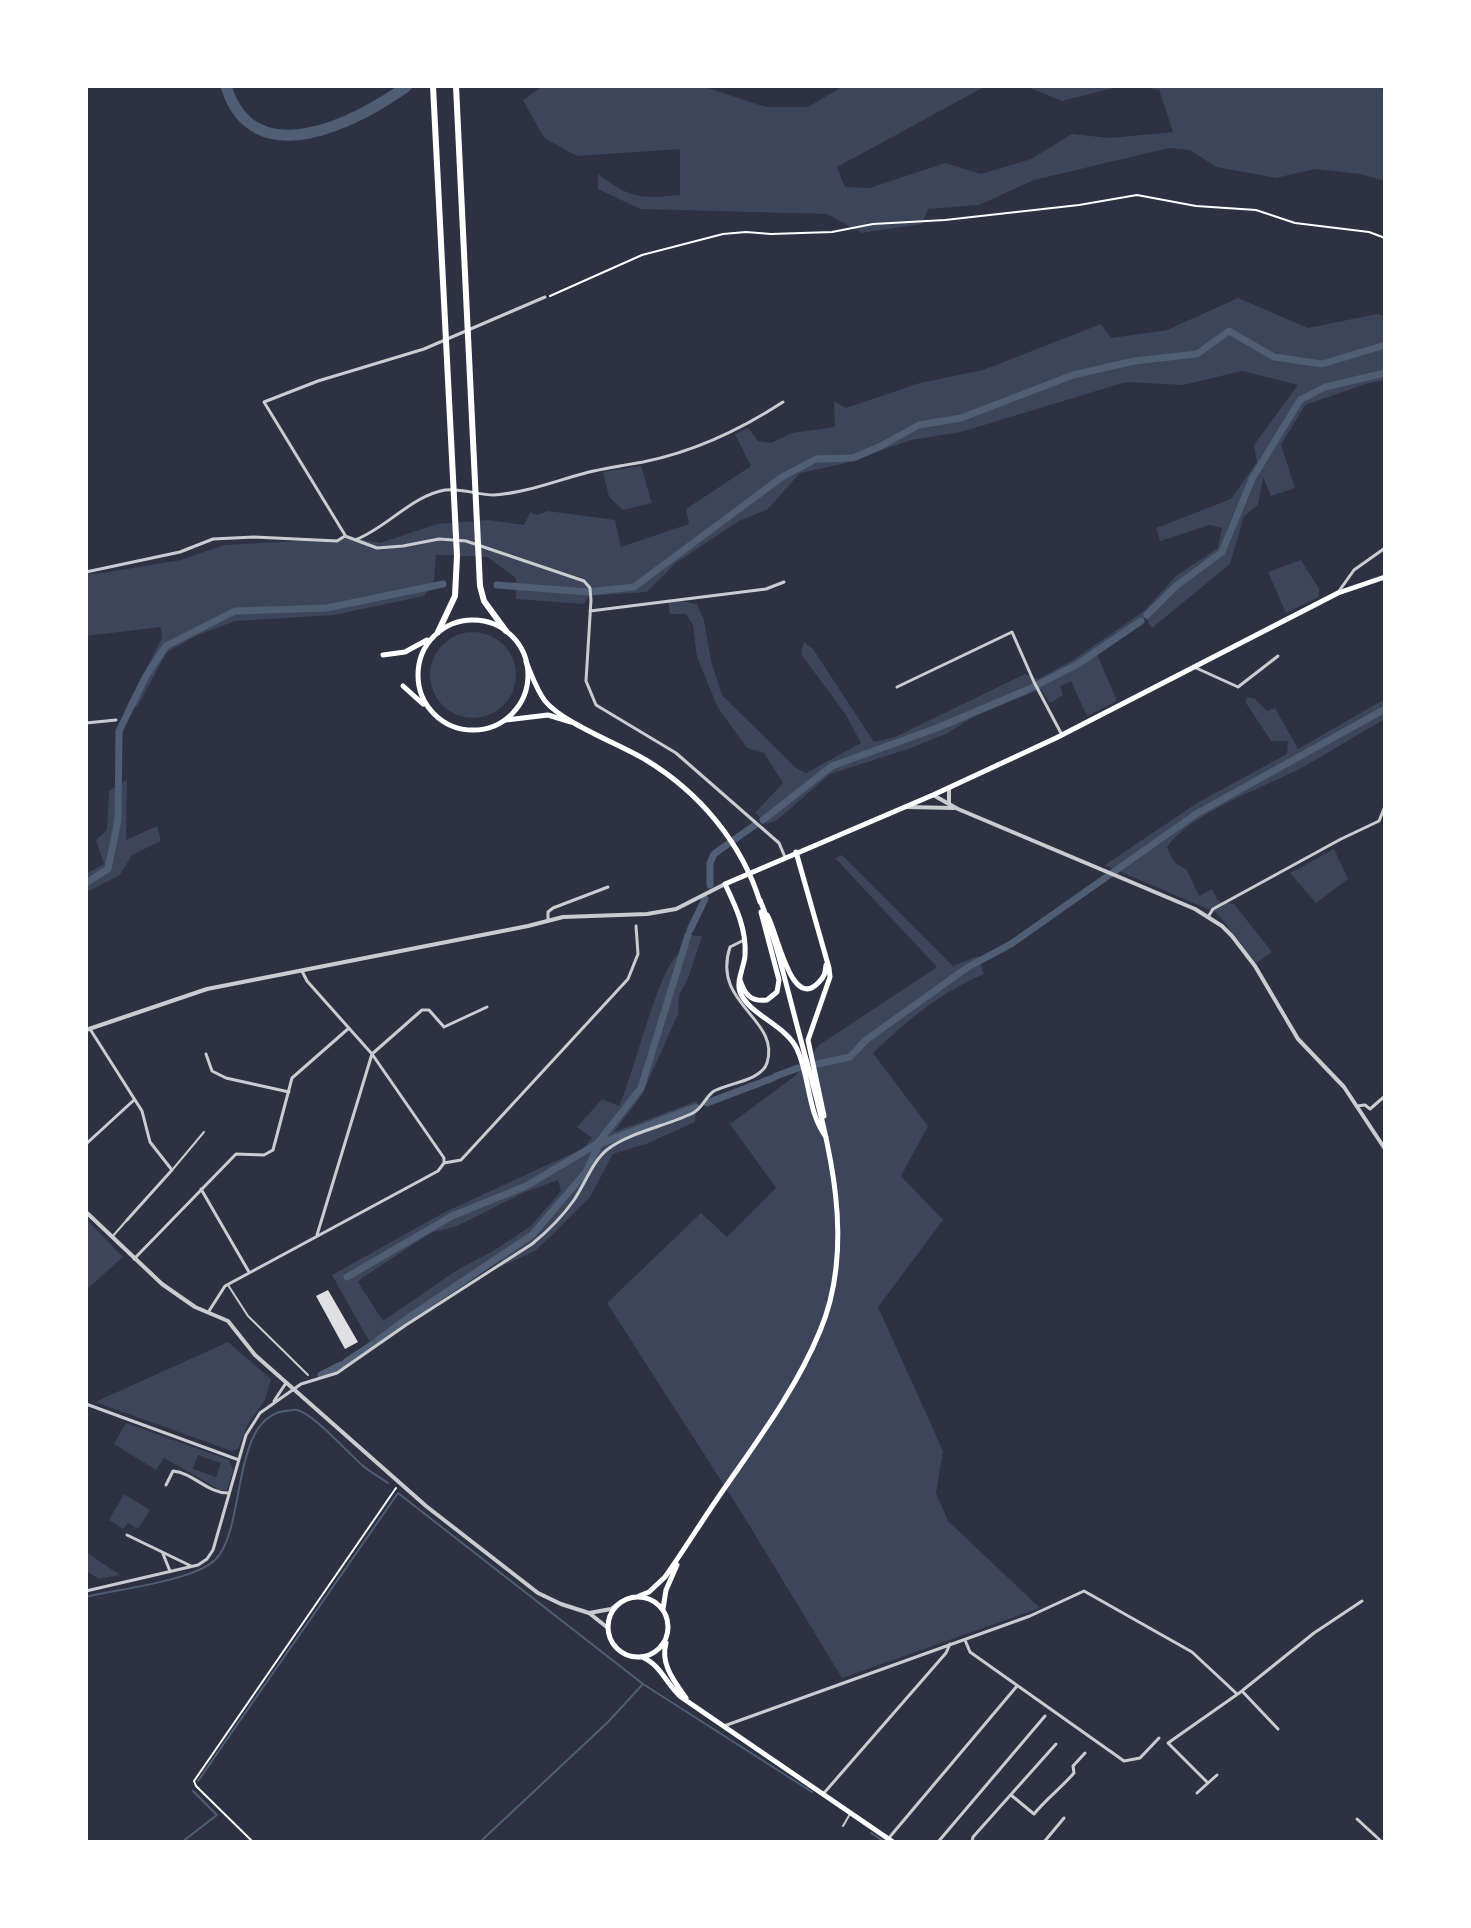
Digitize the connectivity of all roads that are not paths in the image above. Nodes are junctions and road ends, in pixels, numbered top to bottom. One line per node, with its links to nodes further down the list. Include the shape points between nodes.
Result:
1 (433, 86): 14 (highway, via 457,556 455,596)
2 (456, 86): 13 (highway, via 479,560 484,601)
3 (545, 297): 5 (street, via 424,349 264,402)
4 (783, 402): 6 (street, via 751,423 644,462 493,495 445,490)
5 (345, 536): 6 (street); 8 (street, via 337,541 213,539 180,552)
6 (355, 540): 12 (street, via 377,548 439,539 466,541 589,586)
7 (1385, 548): 11 (street, via 1354,570)
8 (86, 572)
9 (1385, 577): 11 (main road)
10 (784, 582): 12 (street, via 766,589)
11 (1338, 593): 19 (main road)
12 (590, 611): 36 (street, via 586,681 596,705 695,768 779,843)
13 (506, 631): 14 (main road, via 472,620); 18 (main road)
14 (438, 632): 15 (main road)
15 (432, 638): 16 (main road, via 405,652); 22 (main road, via 423,650 417,680)
16 (383, 655)
17 (1278, 656): 19 (street, via 1238,687)
18 (526, 662): 24 (main road, via 525,694); 26 (main road, via 552,708)
19 (1194, 667): 27 (main road)
20 (403, 686): 22 (main road)
21 (897, 687): 27 (street, via 1012,632)
22 (429, 709): 24 (main road, via 454,728 470,731)
23 (116, 720): 25 (street)
24 (506, 720): 26 (main road, via 548,715)
25 (86, 723)
26 (585, 727): 39 (main road, via 649,762 699,801 746,866)
27 (1062, 735): 28 (main road)
28 (949, 788): 29 (main road); 30 (street)
29 (933, 795): 30 (street); 32 (main road); 33 (street)
30 (949, 804): 34 (street)
31 (1385, 806): 41 (street, via 1379,821 1213,909)
32 (904, 807): 33 (street); 35 (main road)
33 (938, 807): 34 (street)
34 (958, 809): 41 (street)
35 (796, 852): 36 (main road); 45 (main road)
36 (785, 857): 37 (main road)
37 (725, 884): 42 (street, via 676,909); 44 (main road)
38 (608, 887): 42 (street, via 553,908)
39 (760, 900): 40 (main road); 47 (main road, via 779,980 777,992 767,1000 749,998)
40 (763, 909): 45 (main road, via 797,985 815,987 825,975); 60 (main road)
41 (1208, 917): 56 (street, via 1249,957 1298,1039)
42 (548, 921): 46 (street)
43 (636, 926): 63 (street, via 638,954 628,979 461,1160)
44 (744, 940): 47 (main road); 76 (street, via 730,947 728,976 732,992 764,1031 768,1050 762,1072 714,1091 696,1112 606,1150 573,1200 532,1244 337,1373)
45 (827, 960): 60 (main road, via 830,977 808,1040)
46 (302, 971): 49 (street); 50 (street, via 207,989)
47 (740, 980): 60 (main road, via 743,999 797,1048 817,1124)
48 (487, 1007): 52 (street, via 444,1027 429,1010 422,1010)
49 (350, 1027): 52 (street); 53 (street, via 292,1078)
50 (88, 1029): 55 (street)
51 (206, 1054): 53 (street, via 212,1071 226,1078)
52 (372, 1054): 63 (street); 68 (street)
53 (289, 1092): 65 (street, via 273,1150 268,1155 236,1154)
54 (1385, 1096): 57 (street)
55 (134, 1100): 61 (street); 64 (street, via 150,1142)
56 (1357, 1106): 57 (street); 58 (street)
57 (1370, 1109): 58 (street)
58 (1366, 1120): 62 (street)
59 (204, 1132): 64 (lane)
60 (826, 1137): 83 (main road, via 837,1254 821,1329 791,1388)
61 (86, 1144)
62 (1385, 1149)
63 (444, 1163): 68 (street, via 438,1171)
64 (172, 1170): 67 (street)
65 (201, 1189): 70 (street); 71 (street)
66 (86, 1212): 69 (street)
67 (127, 1220): 69 (lane)
68 (317, 1235): 71 (street)
69 (112, 1237): 70 (street)
70 (134, 1259): 73 (street, via 186,1302)
71 (249, 1273): 72 (street)
72 (228, 1285): 73 (street); 74 (lane, via 248,1316)
73 (209, 1311): 75 (street, via 228,1321)
74 (308, 1375)
75 (286, 1383): 76 (street); 77 (street)
76 (294, 1389): 77 (street); 92 (street, via 399,1484 538,1593)
77 (274, 1401): 79 (street, via 254,1421)
78 (86, 1404): 79 (street)
79 (239, 1460): 81 (street)
80 (166, 1485): 81 (street, via 173,1471 182,1472 213,1491)
81 (229, 1493): 85 (street, via 213,1550)
82 (127, 1535): 84 (street)
83 (684, 1550): 88 (main road, via 657,1585); 91 (main road)
84 (163, 1554): 85 (street); 86 (street)
85 (191, 1566): 86 (street)
86 (170, 1571): 87 (street)
87 (86, 1591)
88 (639, 1596): 90 (main road); 91 (main road)
89 (1362, 1601): 99 (street)
90 (619, 1603): 92 (street); 93 (main road)
91 (663, 1609): 94 (main road)
92 (589, 1613): 93 (street)
93 (608, 1628): 97 (main road, via 615,1646)
94 (668, 1633): 97 (main road, via 659,1649); 101 (main road, via 664,1661)
95 (965, 1640): 96 (street); 98 (street, via 970,1652); 100 (street, via 1084,1591 1192,1652)
96 (950, 1644): 103 (street); 111 (street)
97 (642, 1657): 101 (main road)
98 (1017, 1686): 105 (street, via 1124,1761 1140,1758); 117 (street)
99 (1242, 1691): 100 (street); 104 (street)
100 (1237, 1694): 109 (street, via 1168,1743)
101 (689, 1702): 103 (main road)
102 (1045, 1716): 118 (street)
103 (721, 1724): 111 (main road)
104 (1278, 1729)
105 (1159, 1738)
106 (1056, 1744): 112 (street)
107 (1085, 1753): 112 (street, via 1073,1766 1074,1773 1034,1814)
108 (1217, 1775): 109 (street)
109 (1208, 1783): 110 (street)
110 (1197, 1793)
111 (823, 1794): 113 (main road)
112 (1011, 1795): 119 (street)
113 (851, 1813): 116 (lane); 117 (main road)
114 (1064, 1818): 120 (street)
115 (1357, 1819): 121 (street)
116 (843, 1826)
117 (890, 1840)
118 (938, 1842)
119 (972, 1842)
120 (1044, 1842)
121 (1382, 1842)

